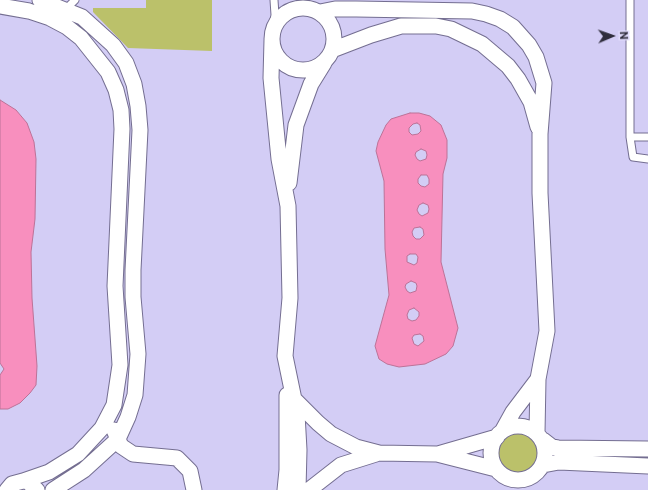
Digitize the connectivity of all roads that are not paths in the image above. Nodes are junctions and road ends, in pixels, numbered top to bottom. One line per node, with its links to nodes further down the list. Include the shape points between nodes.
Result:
1 (40, 0): 4 (street)
2 (274, 0): 11 (lane)
3 (630, 0): 14 (lane)
4 (70, 4): 10 (lane); 17 (street, via 97,29 126,63 134,84 138,106)
5 (296, 4): 8 (street); 11 (street, via 276,22)
6 (435, 5): 9 (street); 13 (street, via 486,14 500,19 520,35 536,57 544,84)
7 (0, 6): 10 (street, via 29,11)
8 (317, 7): 9 (street); 12 (street, via 334,33)
9 (416, 18): 12 (street, via 401,26 378,32); 13 (street, via 452,29 496,54 525,91 531,102)
10 (58, 22): 16 (street, via 81,38 108,72 121,110)
11 (272, 36): 12 (street, via 274,50 279,59 291,68 315,68); 19 (street, via 270,78 279,160)
12 (328, 57): 19 (street, via 311,84 296,125)
13 (540, 134): 22 (street, via 540,192 547,330)
14 (630, 137): 15 (lane); 18 (lane, via 633,157)
15 (648, 137)
16 (122, 144): 17 (street); 20 (street)
17 (139, 145): 21 (street)
18 (648, 159)
19 (288, 206): 23 (street, via 290,298 286,356)
20 (115, 286): 21 (street); 25 (street, via 120,365 117,393)
21 (132, 288): 28 (street, via 138,354 137,375 135,395)
22 (538, 379): 26 (street); 27 (street)
23 (290, 382): 24 (street); 39 (street, via 286,398)
24 (295, 400): 30 (street, via 331,434 356,447); 40 (street, via 299,450)
25 (109, 416): 28 (street); 35 (street, via 94,438 78,454 49,472)
26 (500, 434): 27 (street, via 511,427 520,426); 31 (street); 34 (street, via 491,452)
27 (540, 436): 29 (street, via 552,447 558,448); 33 (street, via 546,448)
28 (118, 439): 37 (street, via 84,470); 38 (street, via 126,451 133,454 177,458 190,471)
29 (648, 450)
30 (379, 453): 31 (street); 41 (street, via 341,465)
31 (437, 454): 34 (street)
32 (648, 466): 33 (street, via 559,462)
33 (541, 469): 34 (street, via 532,478 516,481); 43 (street)
34 (499, 472): 42 (street)
35 (10, 485): 36 (street, via 28,482)
36 (37, 490)
37 (53, 490)
38 (194, 490)
39 (285, 490)
40 (298, 490)
41 (309, 490)
42 (514, 490)
43 (533, 490)

